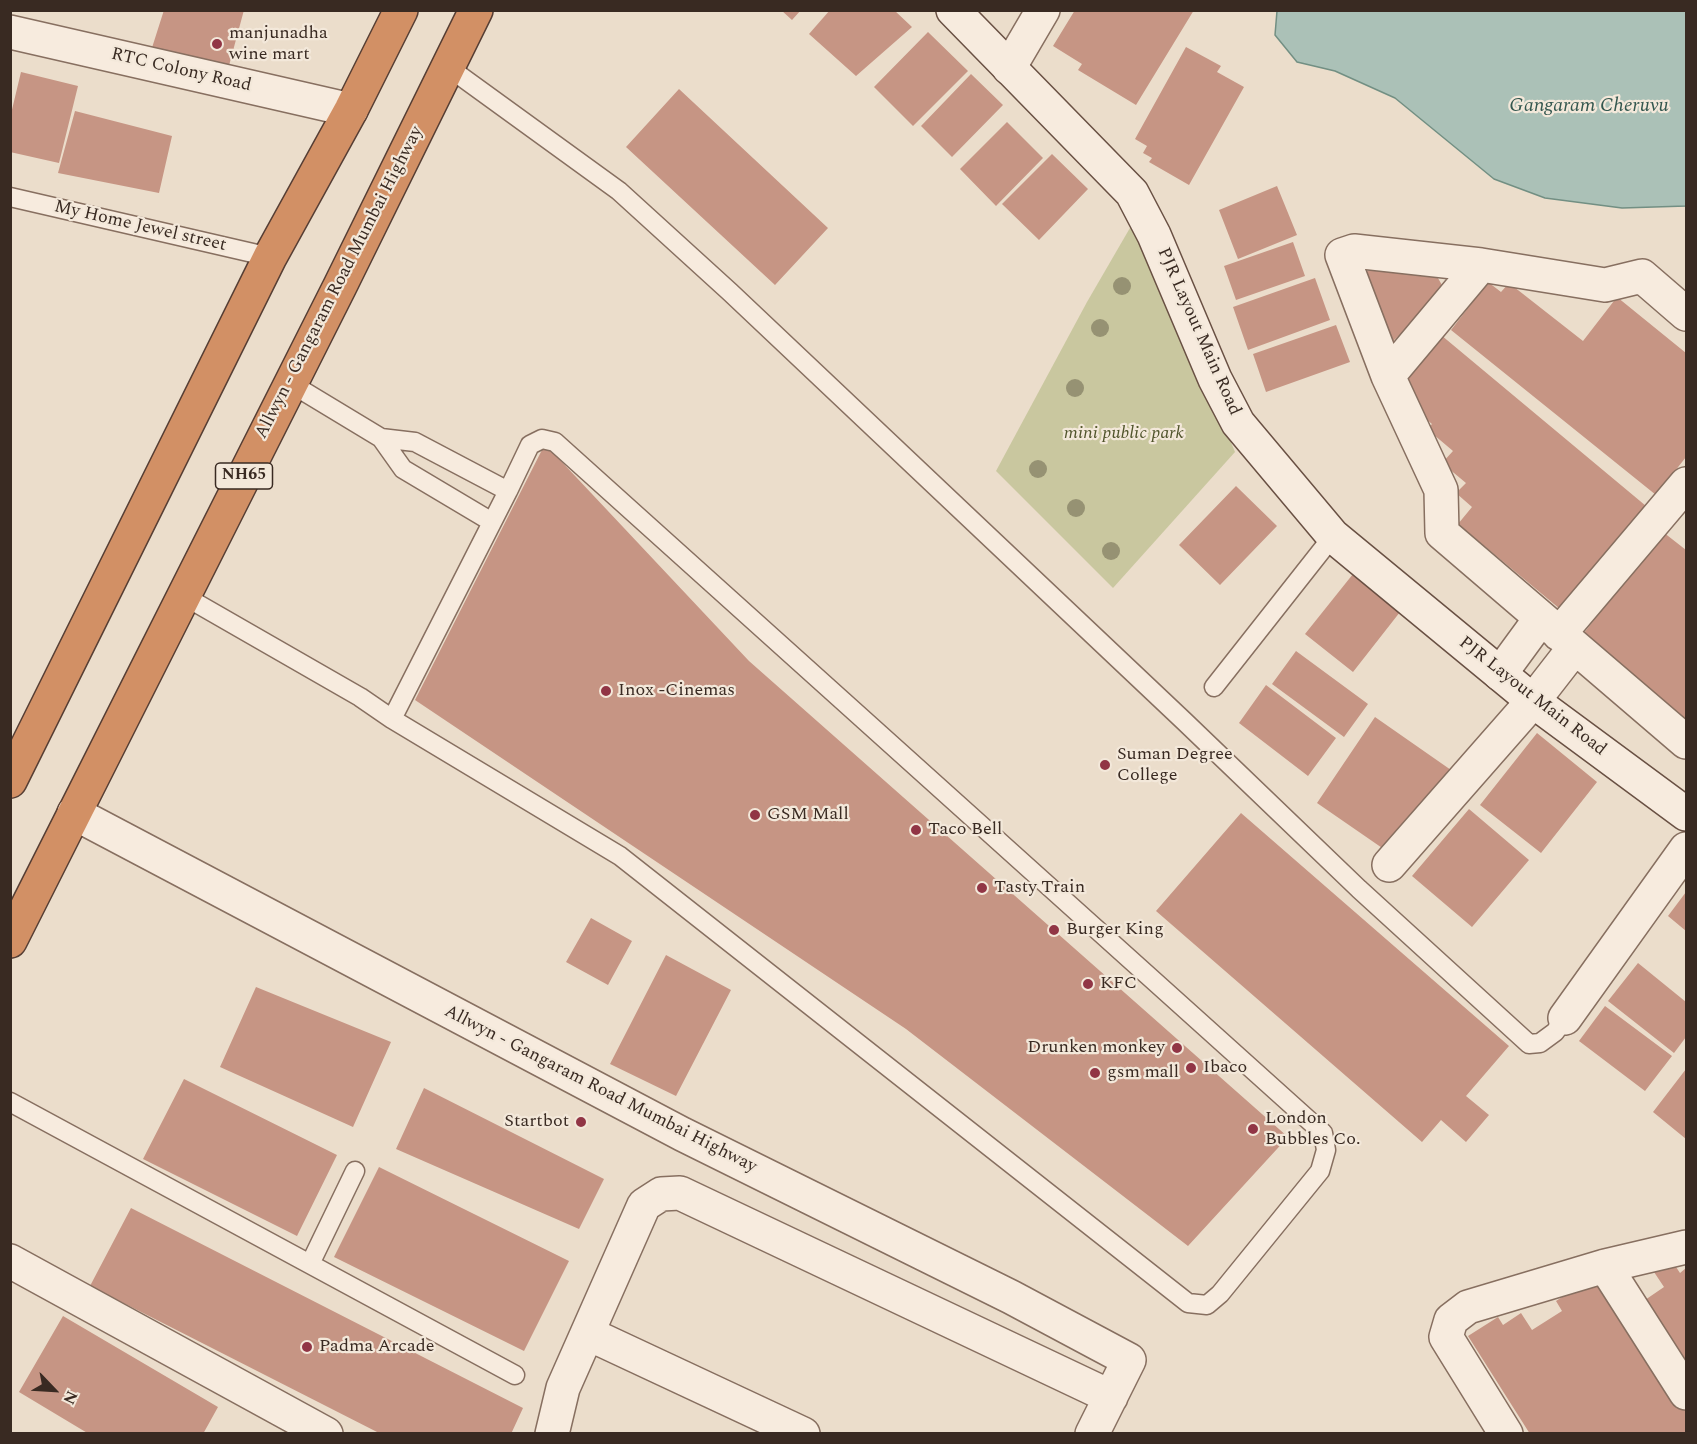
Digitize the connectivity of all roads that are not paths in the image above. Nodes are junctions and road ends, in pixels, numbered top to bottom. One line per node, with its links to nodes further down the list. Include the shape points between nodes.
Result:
1 (476, 10): 6 (highway, Allwyn - Gangaram Road Mumbai Highway / NH65)
2 (952, 10): 7 (street, PJR Layout Main Road)
3 (1043, 10): 7 (street)
4 (394, 12): 8 (highway)
5 (10, 32): 8 (street, RTC Colony Road)
6 (448, 67): 14 (highway, Allwyn - Gangaram Road Mumbai Highway / NH65); 33 (lane, via 619,191 1359,889 1529,1044 1540,1043)
7 (1009, 68): 19 (street, PJR Layout Main Road, via 1132,193 1238,423)
8 (351, 110): 10 (highway)
9 (10, 197): 10 (lane, My Home Jewel street)
10 (270, 257): 27 (highway)
11 (1481, 265): 12 (street, via 1605,285 1642,276); 13 (street); 13 (street, via 1354,251 1341,255)
12 (1686, 314)
13 (1388, 376): 21 (street, via 1441,490 1443,533)
14 (290, 382): 15 (lane); 20 (highway, Allwyn - Gangaram Road Mumbai Highway / NH65)
15 (381, 438): 17 (lane, via 415,442); 18 (lane, via 403,469)
16 (1686, 484): 21 (street)
17 (508, 491): 18 (lane); 25 (lane, via 530,445 542,440 555,442 1323,1133 1326,1150 1320,1171 1220,1294 1207,1305 1188,1303 620,856)
18 (492, 522): 25 (lane)
19 (1333, 536): 22 (street, PJR Layout Main Road); 23 (lane)
20 (184, 596): 25 (lane); 28 (highway, Allwyn - Gangaram Road Mumbai Highway / NH65)
21 (1558, 633): 22 (street); 24 (street); 26 (street)
22 (1500, 674): 24 (street, PJR Layout Main Road)
23 (1214, 687)
24 (1533, 701): 29 (street, PJR Layout Main Road); 31 (street)
25 (392, 718)
26 (1686, 742)
27 (10, 781)
28 (74, 813): 32 (highway, Allwyn - Gangaram Road Mumbai Highway / NH65); 43 (street, Allwyn - Gangaram Road Mumbai Highway, via 673,1130 1011,1297 1129,1360)
29 (1686, 814)
30 (1686, 849): 33 (street)
31 (1389, 865)
32 (10, 941)
33 (1565, 1018)
34 (10, 1102): 38 (lane)
35 (355, 1171): 38 (lane)
36 (1686, 1247): 39 (street)
37 (10, 1261): 44 (street)
38 (310, 1264): 41 (lane)
39 (1605, 1266): 42 (street); 48 (street, via 1468,1307 1451,1320 1446,1337)
40 (589, 1334): 43 (street, via 644,1205 661,1194 680,1193); 45 (street, via 563,1388); 46 (street)
41 (515, 1375)
42 (1686, 1393)
43 (1111, 1397): 47 (street)
44 (326, 1434)
45 (552, 1434)
46 (803, 1434)
47 (1092, 1434)
48 (1506, 1434)

